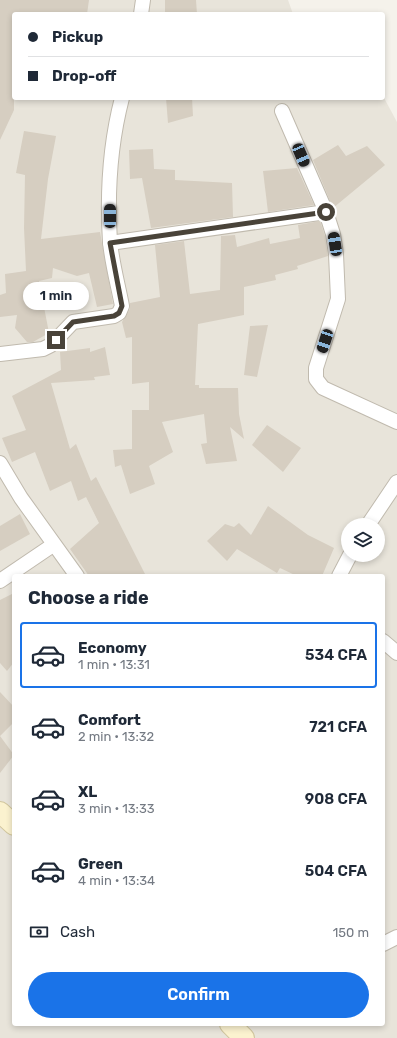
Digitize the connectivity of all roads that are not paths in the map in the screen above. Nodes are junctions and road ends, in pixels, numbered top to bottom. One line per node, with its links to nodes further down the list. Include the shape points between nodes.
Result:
1 (143, 0): 2 (street)
2 (141, 12)
3 (121, 100): 6 (street, via 115,125 110,176)
4 (282, 111): 5 (street)
5 (326, 212): 6 (street); 8 (street, via 336,254 338,299 316,368 316,379 322,388)
6 (110, 243): 7 (street, via 122,306 119,313 73,322 51,345 43,349)
7 (0, 354)
8 (397, 422)
9 (0, 463): 12 (street)
10 (397, 482): 11 (street)
11 (373, 518)
12 (53, 545): 14 (street); 16 (street)
13 (346, 562): 15 (street)
14 (75, 574)
15 (340, 574)
16 (0, 581)
17 (385, 643): 18 (street)
18 (397, 654)
19 (397, 937): 20 (street)
20 (385, 943)
21 (232, 1026): 22 (main road)
22 (244, 1038)

